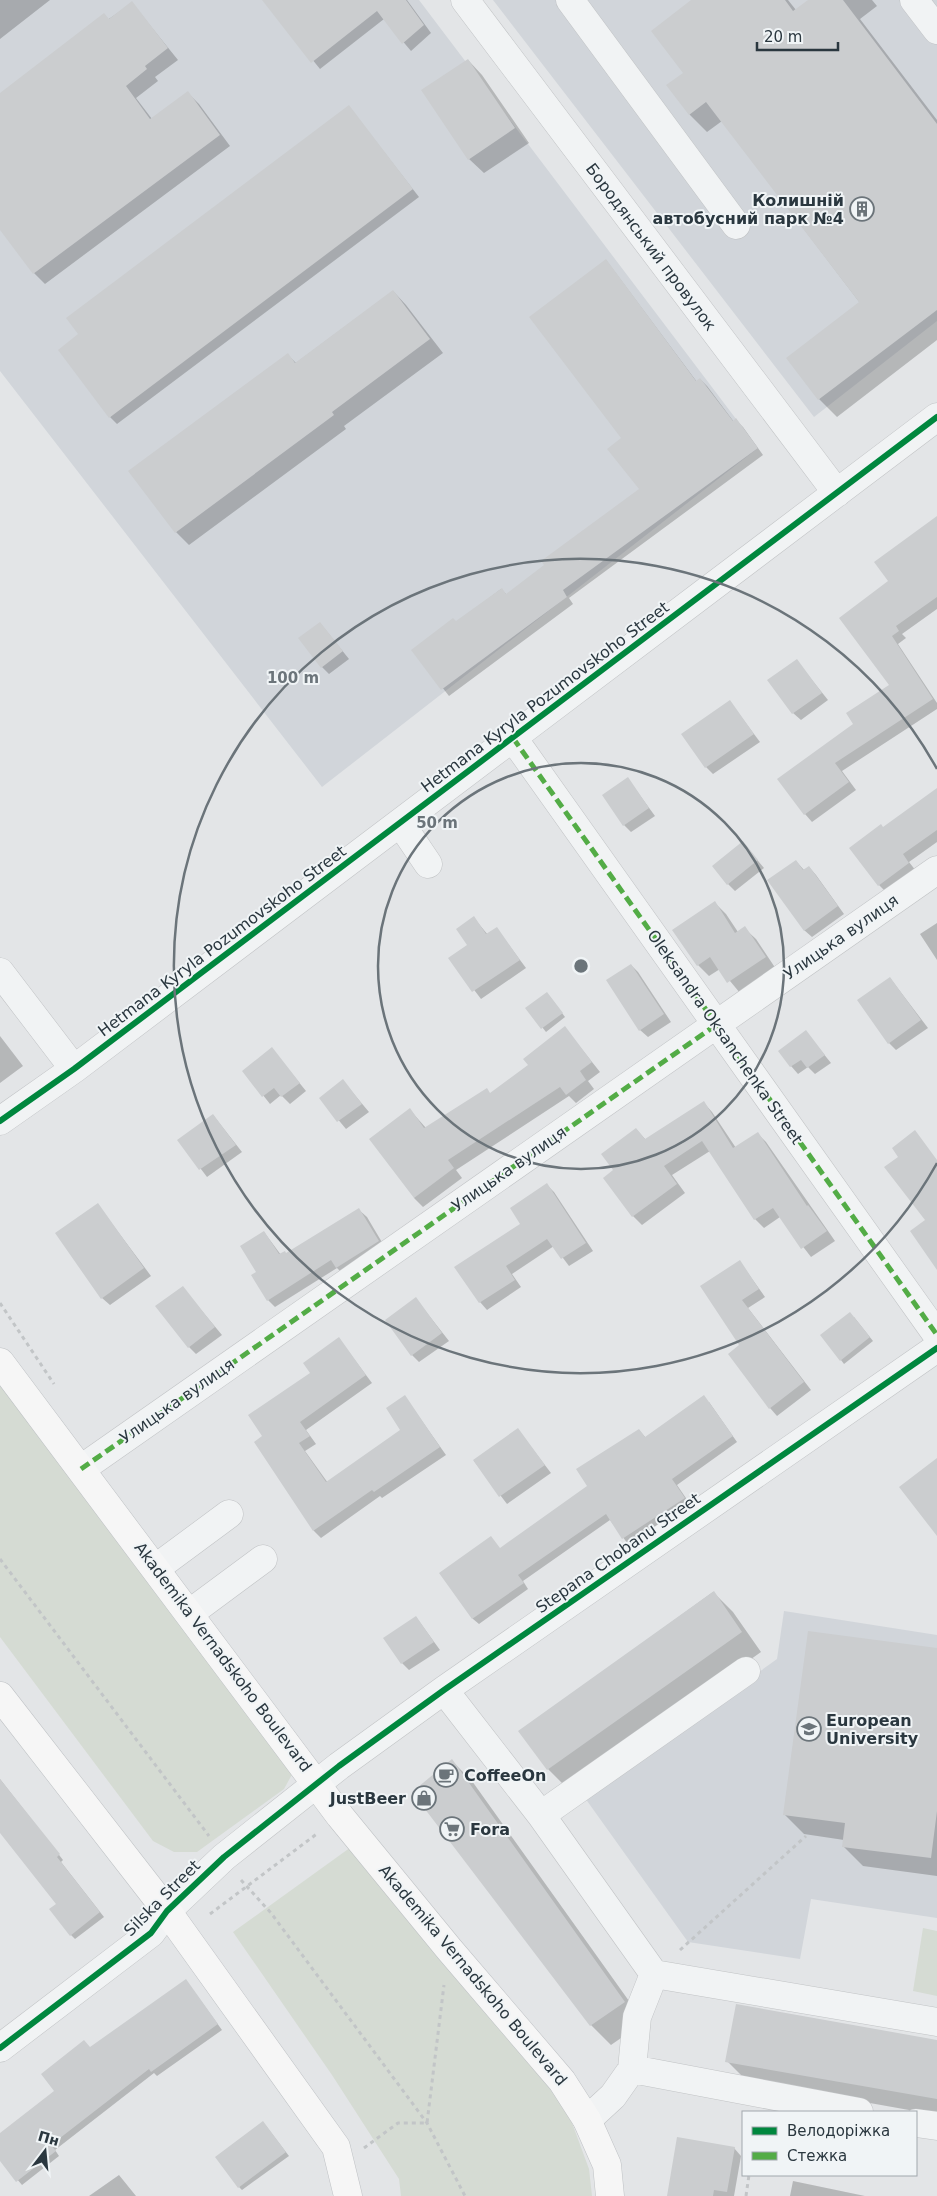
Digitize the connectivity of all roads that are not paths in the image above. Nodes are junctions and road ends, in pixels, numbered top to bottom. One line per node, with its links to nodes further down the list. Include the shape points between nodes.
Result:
1 (465, 0): 7 (street, Бородянський провулок)
2 (570, 0): 5 (street)
3 (914, 0): 4 (street)
4 (937, 30)
5 (736, 225)
6 (937, 417): 7 (street, Hetmana Kyryla Pozumovskoho Street)
7 (837, 493): 8 (street, Hetmana Kyryla Pozumovskoho Street)
8 (513, 738): 9 (street, Hetmana Kyryla Pozumovskoho Street); 13 (street, Oleksandra Oksanchenka Street)
9 (401, 824): 10 (street); 14 (street, Hetmana Kyryla Pozumovskoho Street)
10 (428, 864)
11 (937, 870): 13 (street, Улицька вулиця)
12 (0, 972): 14 (street)
13 (716, 1024): 16 (street, Oleksandra Oksanchenka Street); 19 (street, Улицька вулиця)
14 (74, 1069): 15 (street, Hetmana Kyryla Pozumovskoho Street)
15 (0, 1121)
16 (937, 1336)
17 (937, 1348): 25 (street, Stepana Chobanu Street)
18 (0, 1362): 19 (main road, Akademika Vernadskoho Boulevard)
19 (81, 1469): 22 (main road, Akademika Vernadskoho Boulevard)
20 (229, 1514): 22 (street)
21 (263, 1559): 23 (street)
22 (156, 1568): 23 (main road, Akademika Vernadskoho Boulevard)
23 (190, 1613): 27 (main road, Akademika Vernadskoho Boulevard)
24 (746, 1671): 28 (street)
25 (444, 1690): 27 (street, Stepana Chobanu Street); 28 (street)
26 (0, 1696): 29 (main road)
27 (318, 1784): 29 (street, Silska Street, via 224,1857); 35 (main road, Akademika Vernadskoho Boulevard, via 340,1816 562,2081)
28 (542, 1815): 30 (street)
29 (167, 1911): 32 (street, Silska Street, via 151,1933); 38 (main road, via 336,2147)
30 (654, 1974): 31 (street); 33 (street, via 637,2018)
31 (937, 2022)
32 (0, 2048)
33 (632, 2069): 34 (street); 35 (street, via 613,2096)
34 (855, 2111)
35 (587, 2120): 39 (main road, Akademika Vernadskoho Boulevard, via 607,2165)
36 (917, 2122): 37 (street)
37 (937, 2126)
38 (345, 2184)
39 (610, 2196)

